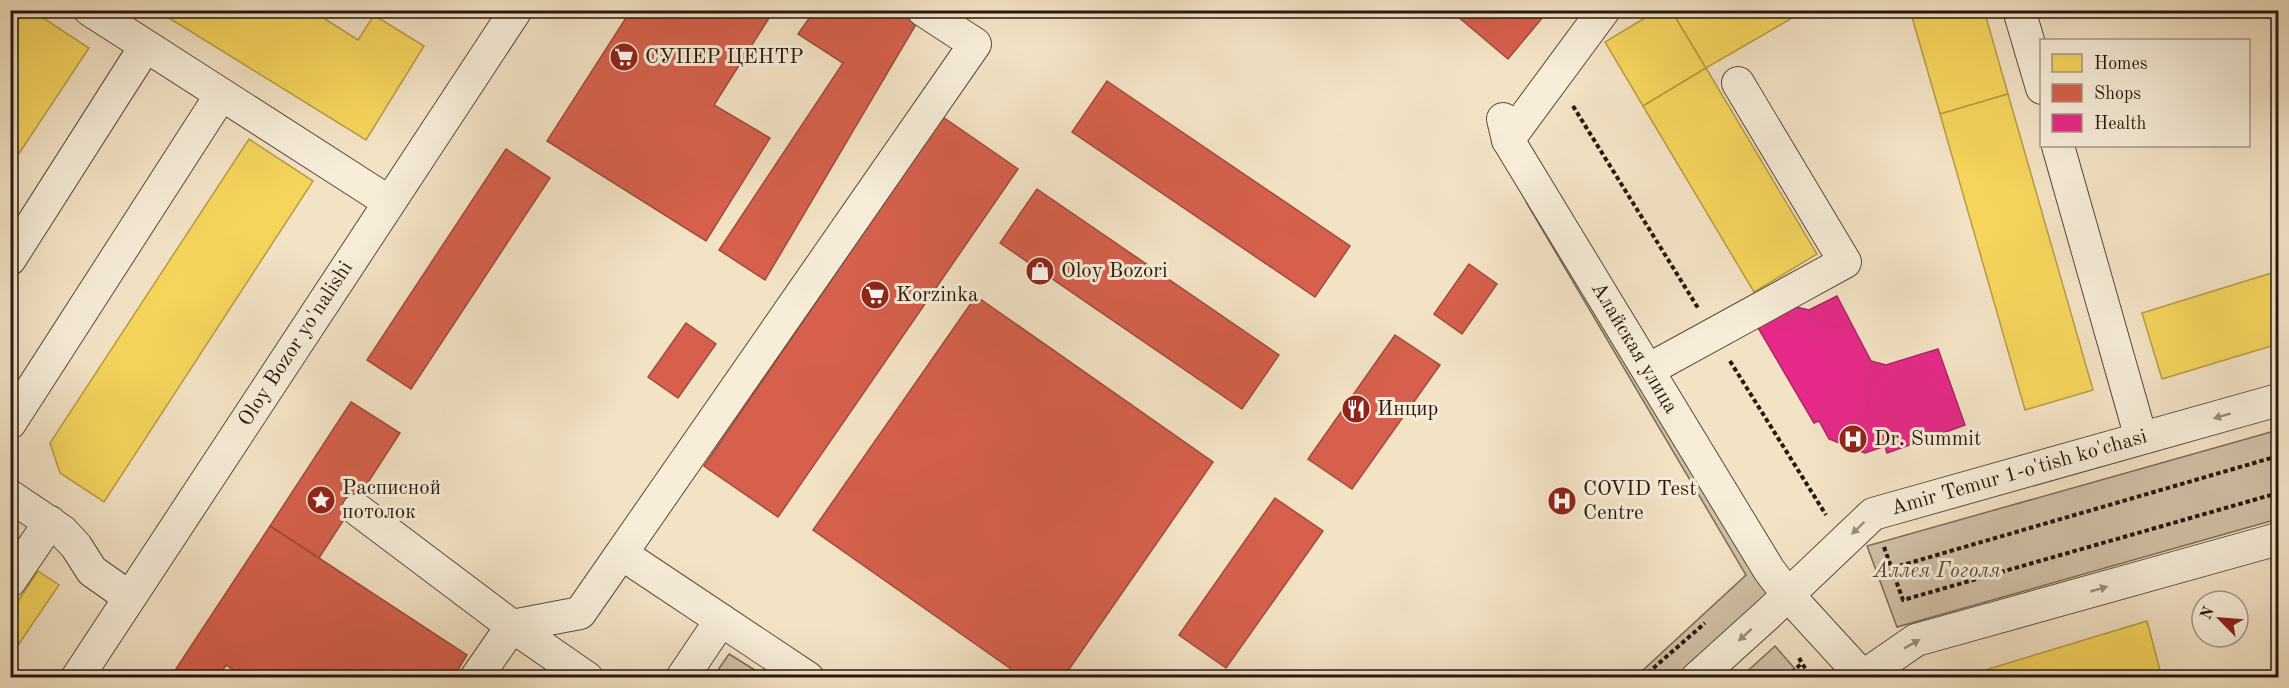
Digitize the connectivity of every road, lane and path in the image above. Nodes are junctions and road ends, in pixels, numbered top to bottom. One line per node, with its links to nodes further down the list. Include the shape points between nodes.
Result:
1 (90, 10): 6 (street)
2 (516, 10): 12 (street, Oloy Bozor yo'nalishi)
3 (923, 10): 28 (street, via 975,44)
4 (1604, 10): 16 (street, Алайская улица, via 1506,130)
5 (2019, 10): 7 (street)
6 (146, 47): 9 (street); 13 (street)
7 (2040, 81)
8 (1738, 83): 16 (street, via 1845,262)
9 (221, 95): 12 (street); 18 (street)
10 (1570, 101): 14 (path)
11 (2058, 147): 19 (street)
12 (389, 202): 32 (street, Oloy Bozor yo'nalishi)
13 (10, 259)
14 (1700, 311)
15 (1724, 351): 24 (path)
16 (1648, 370): 31 (street, Алайская улица)
17 (2278, 400): 19 (street, Amir Temur 1-o'tish ko'chasi, one-way to 19)
18 (10, 423)
19 (2141, 438): 31 (street, Amir Temur 1-o'tish ko'chasi, one-way to 31, via 1873,514)
20 (2278, 456): 29 (path)
21 (2278, 493): 29 (path, via 1903,600)
22 (10, 496): 25 (street)
23 (358, 510): 35 (street)
24 (1829, 521)
25 (50, 522): 30 (street); 32 (street, via 76,546 92,571)
26 (1882, 539): 29 (path)
27 (2278, 539): 37 (street, one-way to 27, via 1916,640)
28 (622, 554): 34 (street); 35 (street, via 580,613)
29 (1892, 568)
30 (10, 581)
31 (1788, 595): 37 (street, Алайская улица); 44 (street, Amir Temur 1-o'tish ko'chasi, one-way to 44)
32 (129, 597): 38 (street, Oloy Bozor yo'nalishi)
33 (1710, 619): 43 (path)
34 (721, 620): 41 (street); 42 (street)
35 (512, 626): 39 (street); 40 (street)
36 (1802, 663): 45 (path)
37 (1863, 677)
38 (77, 678)
39 (476, 678)
40 (587, 678)
41 (682, 678)
42 (808, 678)
43 (1642, 678)
44 (1697, 678)
45 (1786, 678)

